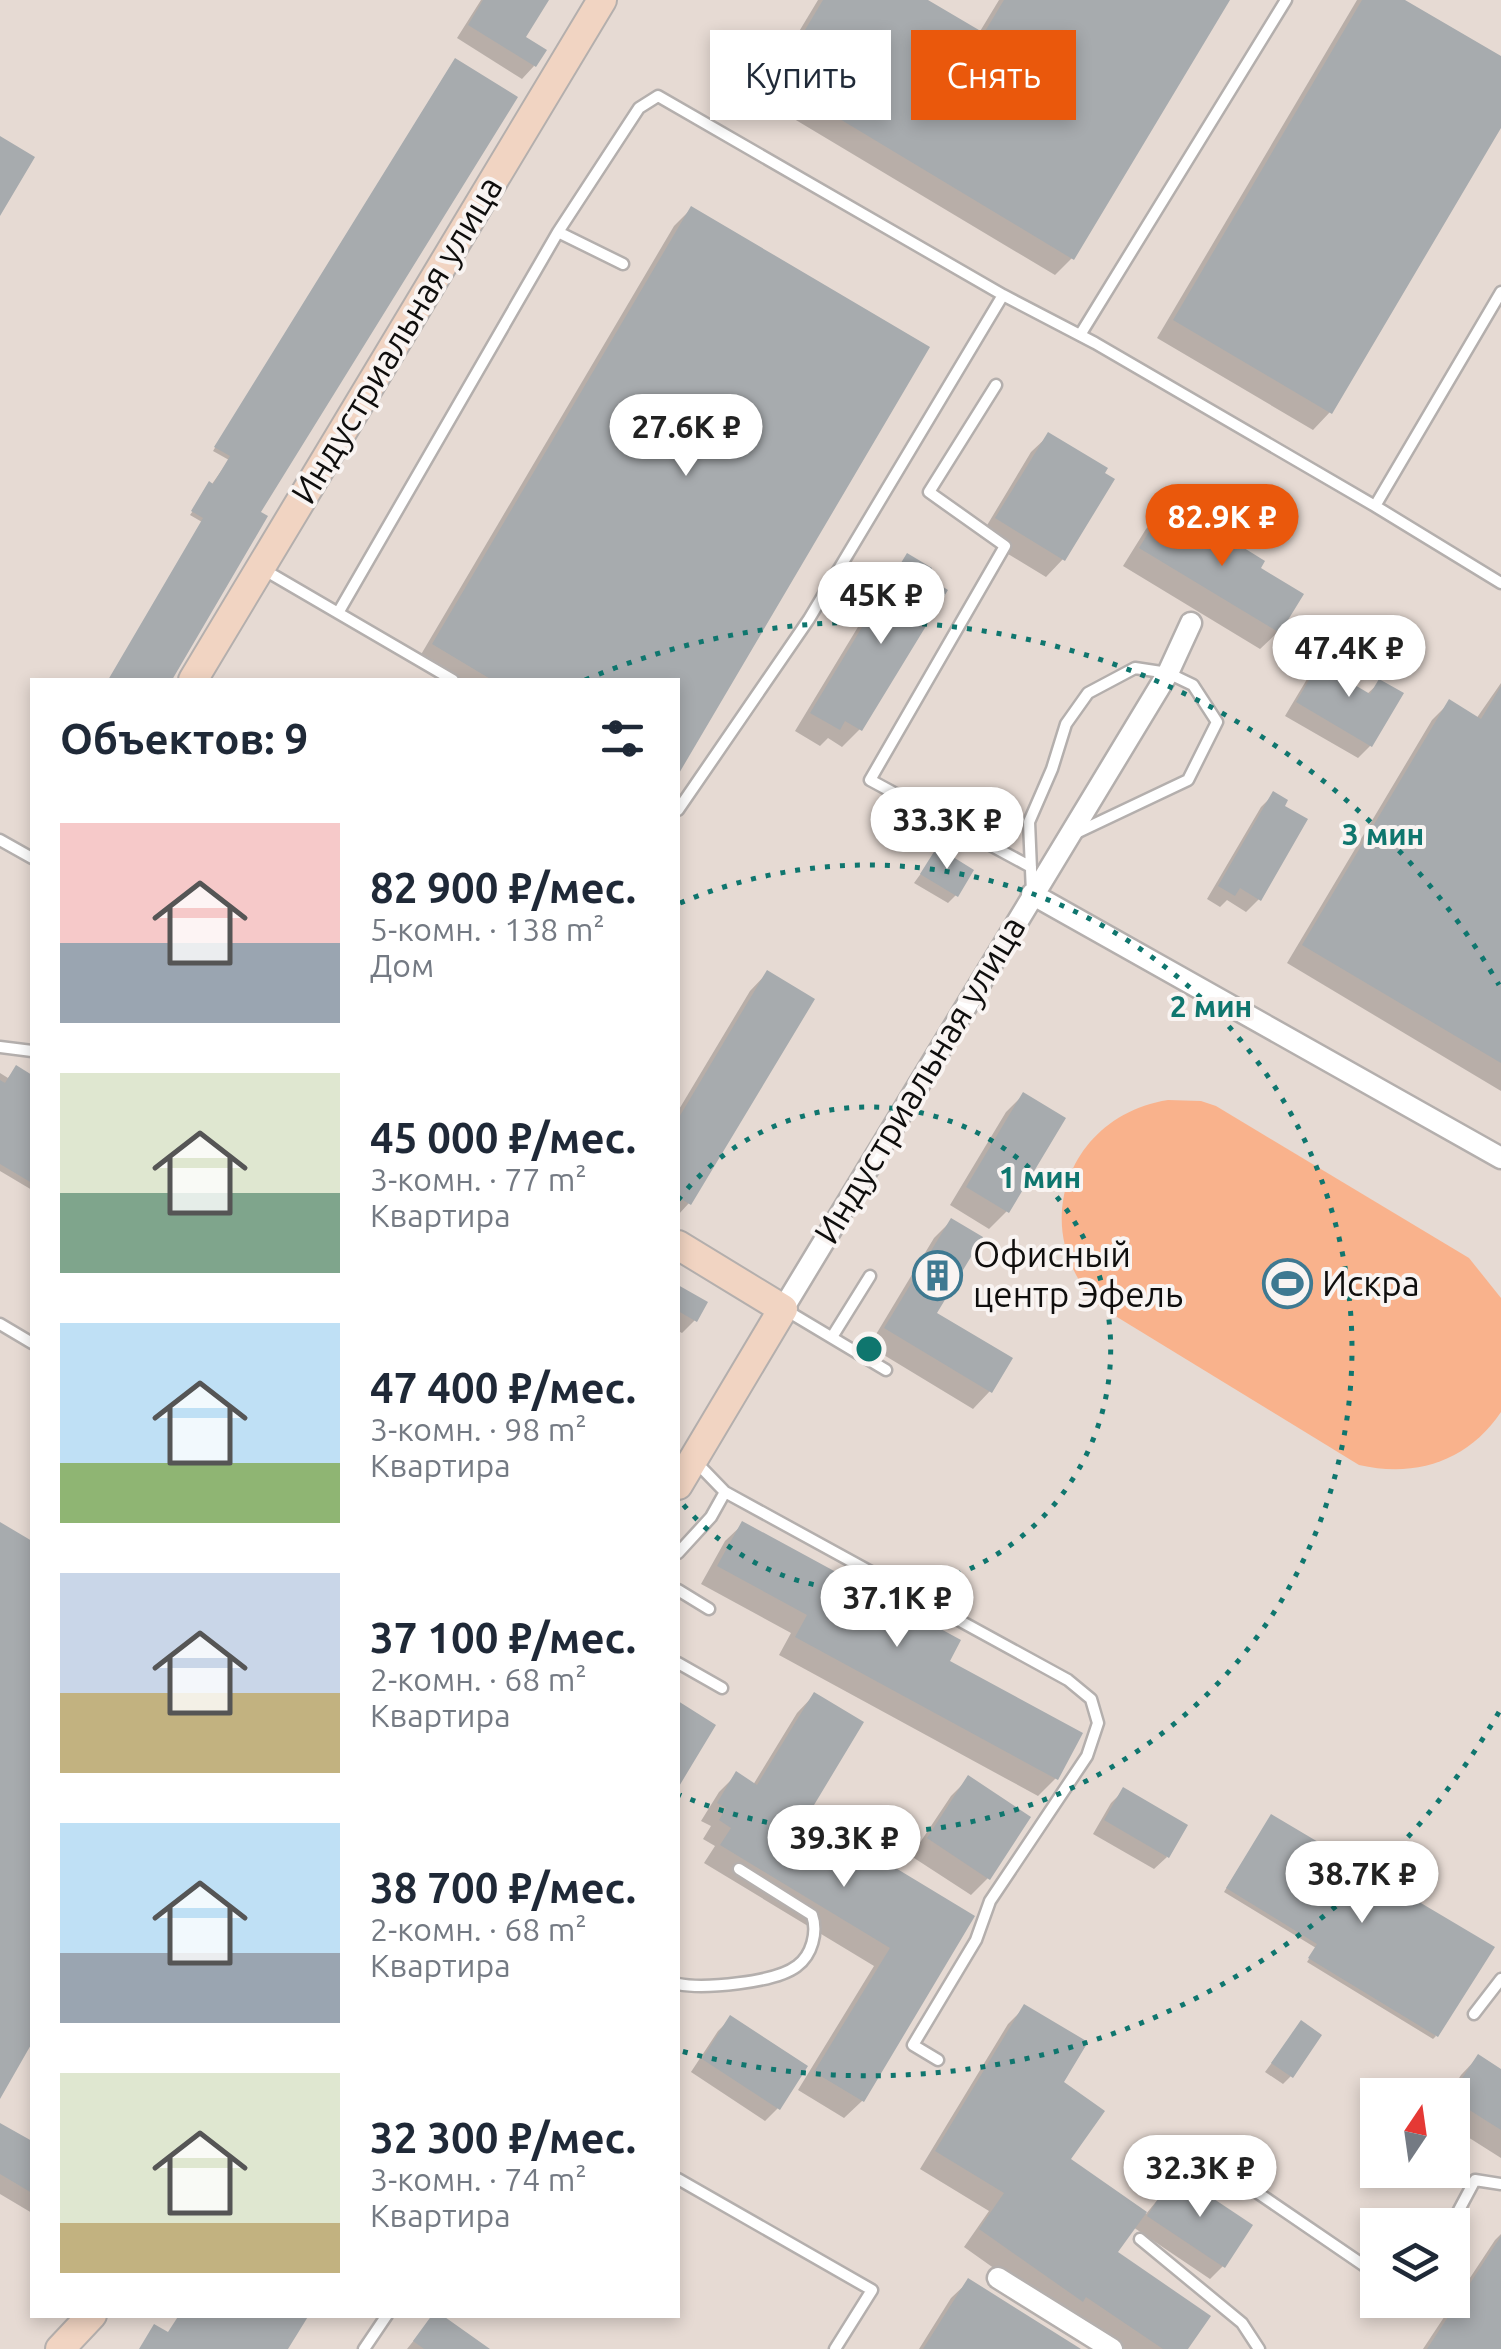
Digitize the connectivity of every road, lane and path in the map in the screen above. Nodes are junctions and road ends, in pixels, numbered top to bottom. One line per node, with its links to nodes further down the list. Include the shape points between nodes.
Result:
1 (602, 0): 10 (street, Индустриальная улица)
2 (1286, 0): 7 (lane)
3 (558, 232): 4 (lane); 6 (lane, via 639,108 658,96); 12 (lane)
4 (623, 264)
5 (1501, 292): 9 (lane)
6 (1003, 295): 7 (lane); 17 (lane, via 809,620)
7 (1080, 335): 9 (lane)
8 (996, 385): 21 (lane, via 928,492 1005,546 870,780)
9 (1375, 506): 11 (lane)
10 (260, 568): 12 (lane); 15 (street, Индустриальная улица)
11 (1501, 584)
12 (338, 613): 16 (lane)
13 (1191, 623): 14 (street, Индустриальная улица)
14 (1168, 673): 18 (street, Индустриальная улица); 18 (lane, via 1193,684 1217,722 1188,780); 21 (lane, via 1135,668 1088,693 1066,724 1029,822)
15 (193, 678)
16 (450, 678)
17 (680, 807)
18 (1068, 836): 22 (street, Индустриальная улица)
19 (0, 840): 20 (lane)
20 (30, 857)
21 (1031, 867): 22 (lane)
22 (1032, 894): 25 (street); 28 (street, Индустриальная улица)
23 (0, 1047): 24 (lane)
24 (30, 1052)
25 (1501, 1158)
26 (680, 1247): 28 (street)
27 (870, 1276): 30 (lane)
28 (783, 1308): 30 (lane); 33 (street, Индустриальная улица)
29 (0, 1324): 31 (lane)
30 (832, 1338): 32 (lane)
31 (30, 1342)
32 (886, 1370)
33 (693, 1460): 34 (street, Индустриальная улица); 35 (lane)
34 (680, 1482)
35 (725, 1492): 36 (lane); 45 (lane, via 1068,1680 1091,1700 1098,1723 1087,1756 990,1901 976,1940 913,2044)
36 (680, 1551)
37 (680, 1591): 38 (lane)
38 (709, 1609)
39 (680, 1663): 40 (lane)
40 (722, 1688)
41 (740, 1869): 43 (lane, via 812,1915 812,1945 797,1966 769,1976 697,1988)
42 (1501, 1979): 44 (lane)
43 (680, 1984)
44 (1474, 2014)
45 (938, 2060)
46 (1198, 2152): 51 (lane)
47 (680, 2180): 57 (lane, via 872,2290)
48 (1501, 2184): 49 (lane, via 1475,2180)
49 (1460, 2208)
50 (1140, 2239): 59 (lane, via 1242,2323)
51 (1360, 2263)
52 (998, 2278): 58 (street)
53 (89, 2318): 55 (street)
54 (385, 2318): 56 (lane)
55 (60, 2349)
56 (364, 2349)
57 (835, 2349)
58 (1112, 2349)
59 (1259, 2349)

